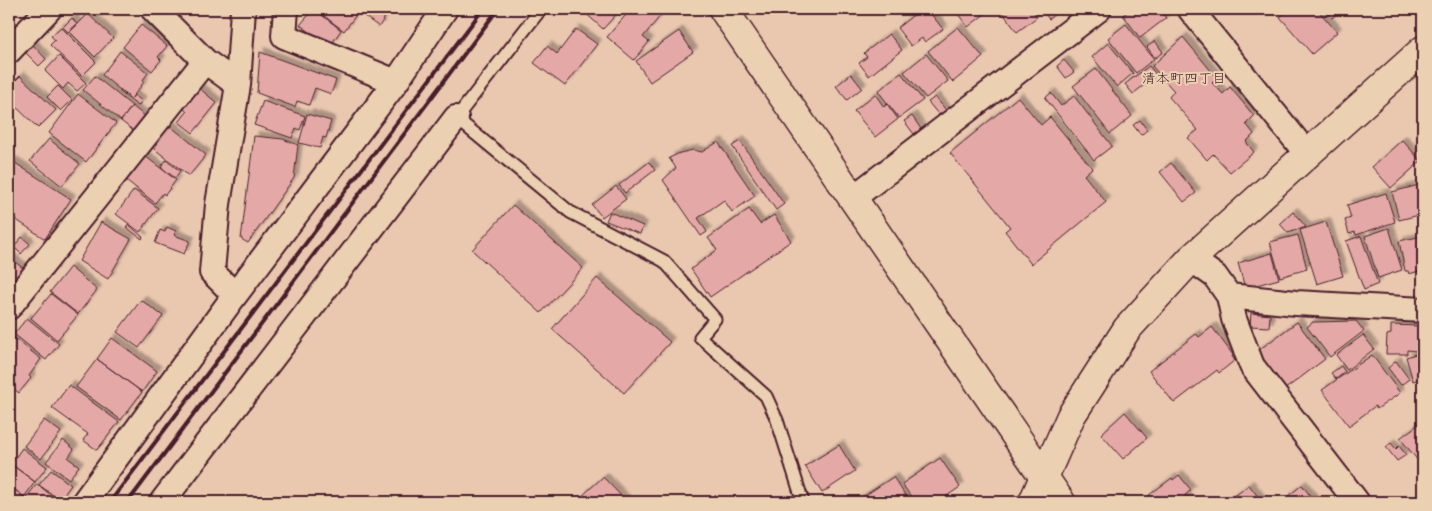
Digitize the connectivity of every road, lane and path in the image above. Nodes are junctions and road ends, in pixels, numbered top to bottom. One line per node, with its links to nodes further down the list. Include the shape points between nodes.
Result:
1 (49, 9): 11 (street)
2 (153, 9): 12 (street)
3 (242, 9): 14 (street)
4 (286, 9): 13 (street, via 284,36)
5 (445, 9): 13 (street)
6 (541, 9): 15 (lane)
7 (1099, 9): 17 (street)
8 (1190, 9): 16 (street)
9 (730, 11): 17 (street)
10 (1423, 50): 16 (street)
11 (9, 52)
12 (205, 61): 14 (street); 21 (street)
13 (396, 82): 19 (street)
14 (238, 85): 19 (street, via 218,204 212,272)
15 (456, 118): 25 (street); 26 (lane, via 570,212 664,261 715,319 700,337 766,396)
16 (1308, 155): 18 (street)
17 (853, 198): 23 (street)
18 (1191, 259): 20 (street, via 1215,276); 23 (street, via 1127,329 1071,416)
19 (235, 295): 24 (street)
20 (1229, 296): 22 (street); 29 (street, via 1252,366)
21 (9, 307)
22 (1423, 310)
23 (1044, 477): 27 (street); 28 (street)
24 (84, 502)
25 (162, 502)
26 (803, 502)
27 (1034, 502)
28 (1061, 502)
29 (1357, 502)

